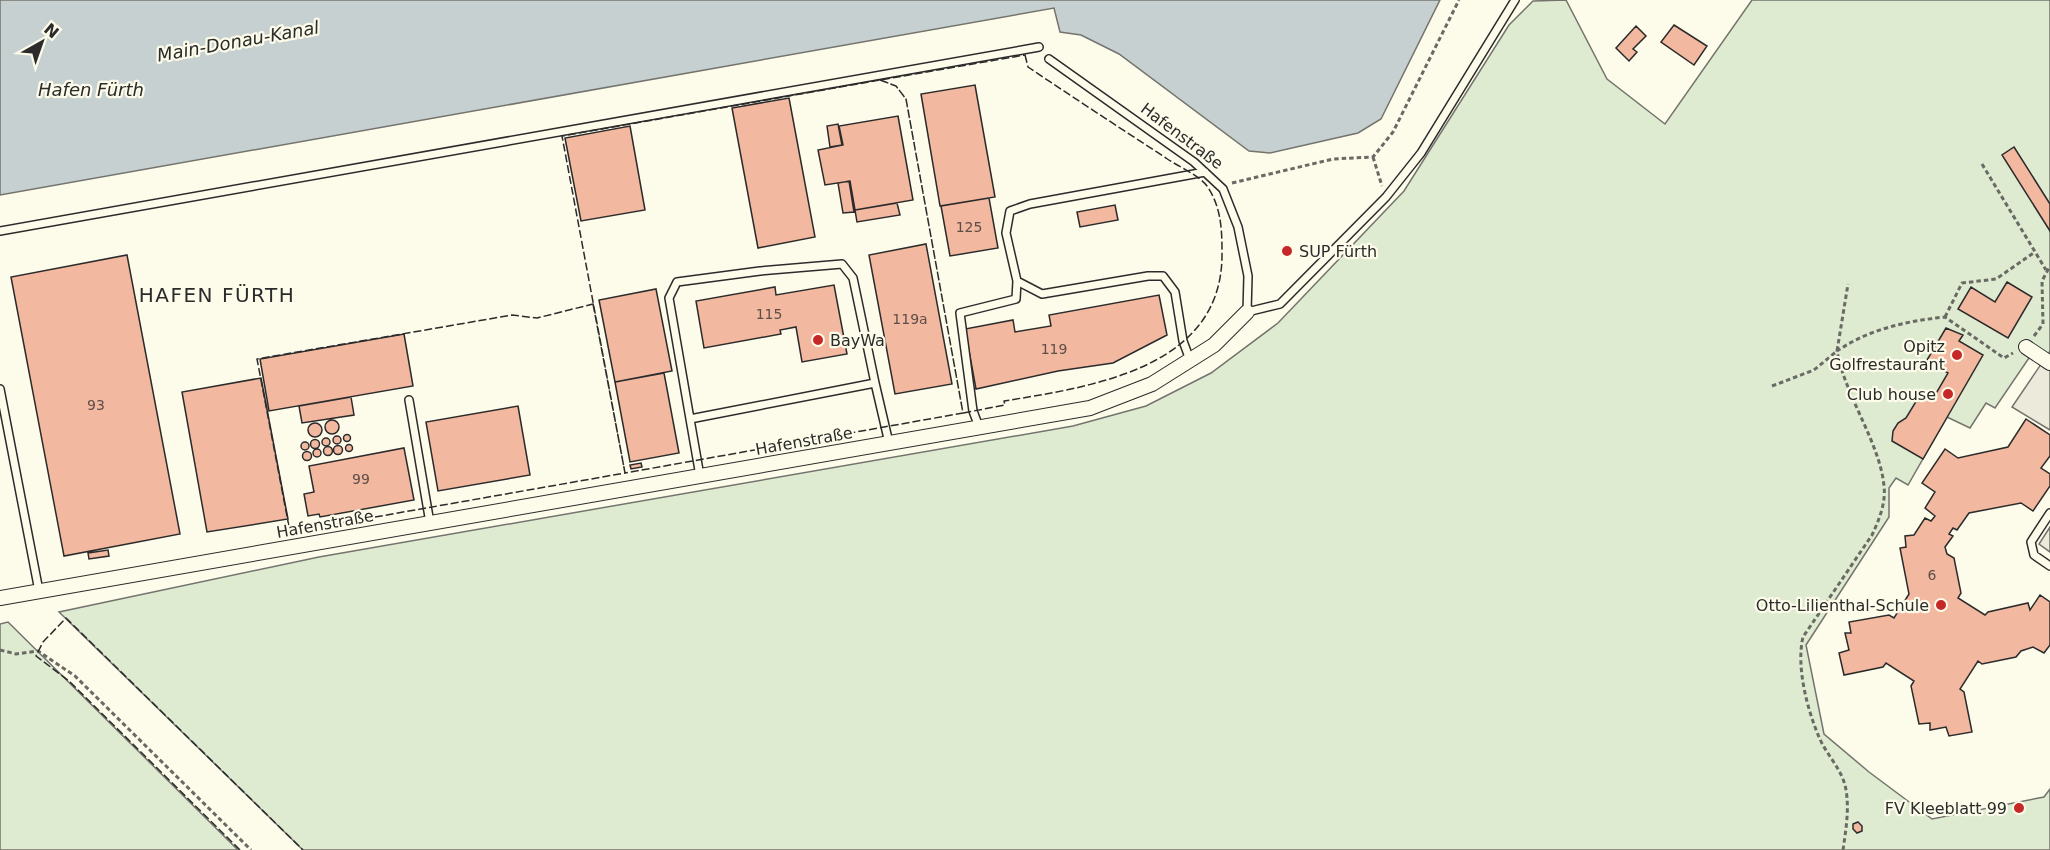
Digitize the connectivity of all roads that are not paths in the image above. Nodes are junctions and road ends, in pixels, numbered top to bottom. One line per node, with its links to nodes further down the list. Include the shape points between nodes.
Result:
1 (1515, 0): 7 (lane, via 1421,153 1386,196 1280,304)
2 (1039, 47): 5 (lane)
3 (1049, 59): 4 (lane, Hafenstraße)
4 (1205, 172): 6 (lane, via 1010,211 1006,233); 7 (lane, Hafenstraße, via 1223,189 1238,227 1248,276)
5 (0, 231)
6 (1017, 281): 9 (lane, via 1042,294 1163,276 1175,292); 15 (lane, via 1016,299 960,312)
7 (1247, 312): 9 (street, Hafenstraße, via 1214,345)
8 (2026, 346): 10 (street)
9 (1190, 360): 15 (street, Hafenstraße, via 1152,384 1090,408)
10 (2050, 363)
11 (875, 383): 14 (lane); 14 (lane, via 853,278 842,264 677,282 669,298); 16 (lane)
12 (0, 389): 21 (lane)
13 (409, 400): 19 (lane)
14 (690, 419): 17 (lane)
15 (979, 427): 16 (street, Hafenstraße)
16 (889, 443): 17 (street, Hafenstraße)
17 (700, 476): 19 (street, Hafenstraße)
18 (2050, 513): 20 (lane, via 2031,542 2034,555)
19 (430, 523): 21 (street, Hafenstraße)
20 (2050, 566)
21 (39, 591): 22 (street, Hafenstraße)
22 (0, 598)

